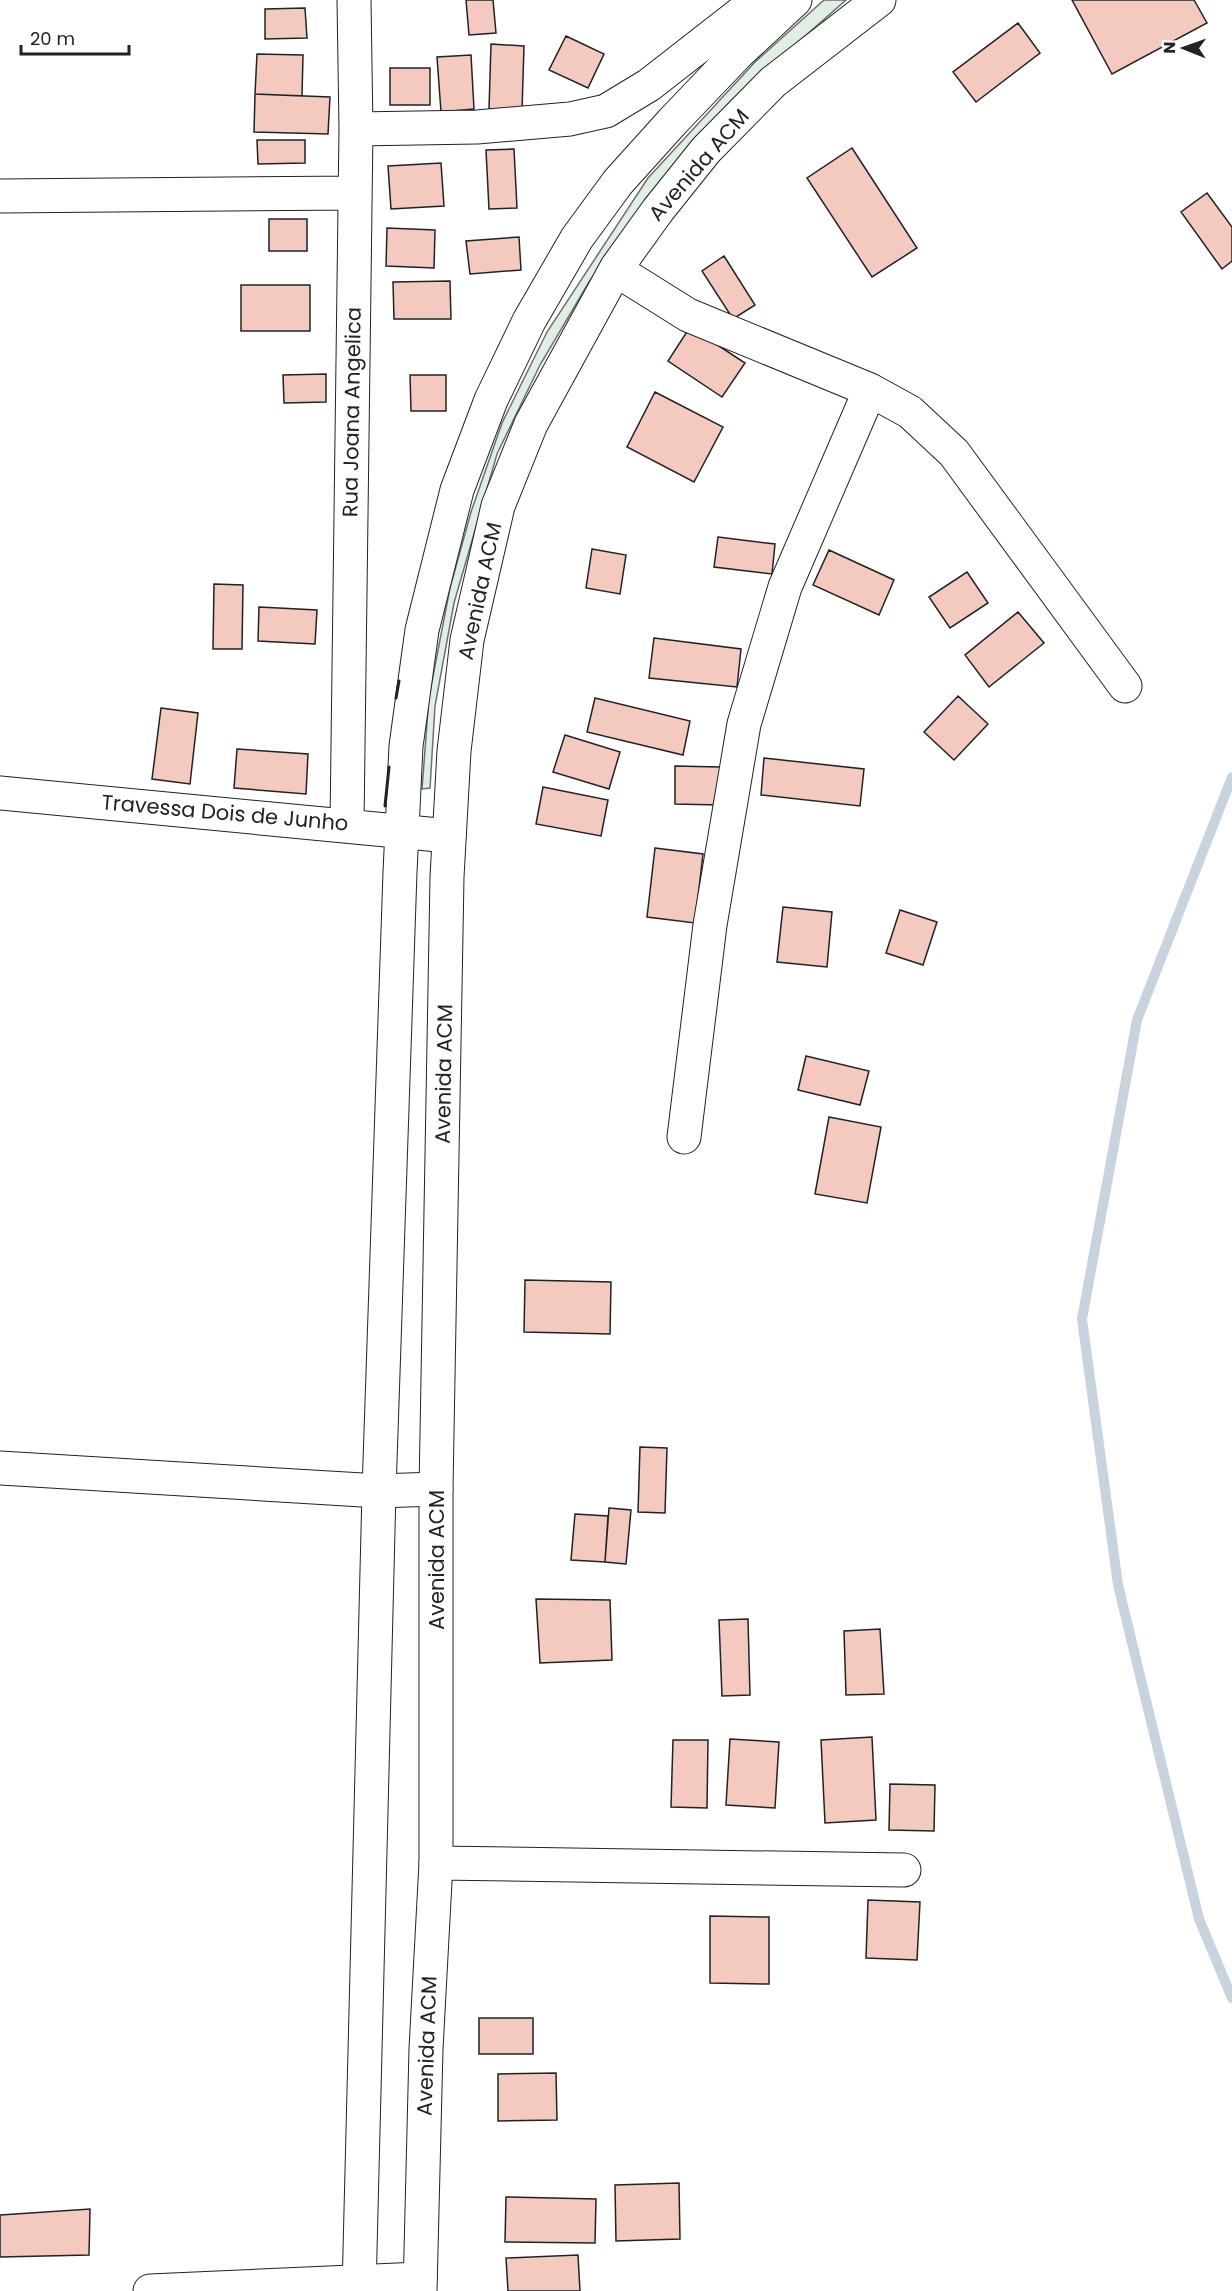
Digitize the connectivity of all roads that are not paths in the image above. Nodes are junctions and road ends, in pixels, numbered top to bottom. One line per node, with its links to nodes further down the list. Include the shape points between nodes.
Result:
1 (354, 0): 5 (main road, Rua Joana Angelica)
2 (758, 0): 5 (main road, via 649,85 606,111 477,128)
3 (795, 0): 13 (main road, Avenida ACM, via 730,62 618,182 577,238 491,400 457,490 422,630 406,746)
4 (879, 0): 8 (main road, Avenida ACM, via 773,82 706,150)
5 (356, 129): 6 (main road, Rua Joana Angelica)
6 (355, 193): 7 (main road); 12 (main road, Rua Joana Angelica)
7 (0, 196)
8 (616, 270): 9 (main road, via 688,315); 14 (main road, Avenida ACM, via 531,424 498,506 467,640)
9 (870, 390): 10 (main road, via 909,412 954,453); 15 (main road, via 785,587 744,724 710,925)
10 (1125, 686)
11 (0, 793): 12 (main road, Travessa Dois de Junho)
12 (347, 824): 13 (main road, Travessa Dois de Junho)
13 (402, 832): 14 (main road, Travessa Dois de Junho); 18 (main road, Avenida ACM)
14 (449, 836): 17 (main road, Avenida ACM)
15 (684, 1137)
16 (0, 1468): 18 (main road)
17 (436, 1489): 18 (main road); 19 (main road, Avenida ACM)
18 (379, 1491): 22 (main road, Avenida ACM)
19 (436, 1863): 20 (main road); 21 (main road, Avenida ACM)
20 (904, 1870)
21 (420, 2285): 22 (main road)
22 (359, 2287): 23 (main road)
23 (150, 2291)

